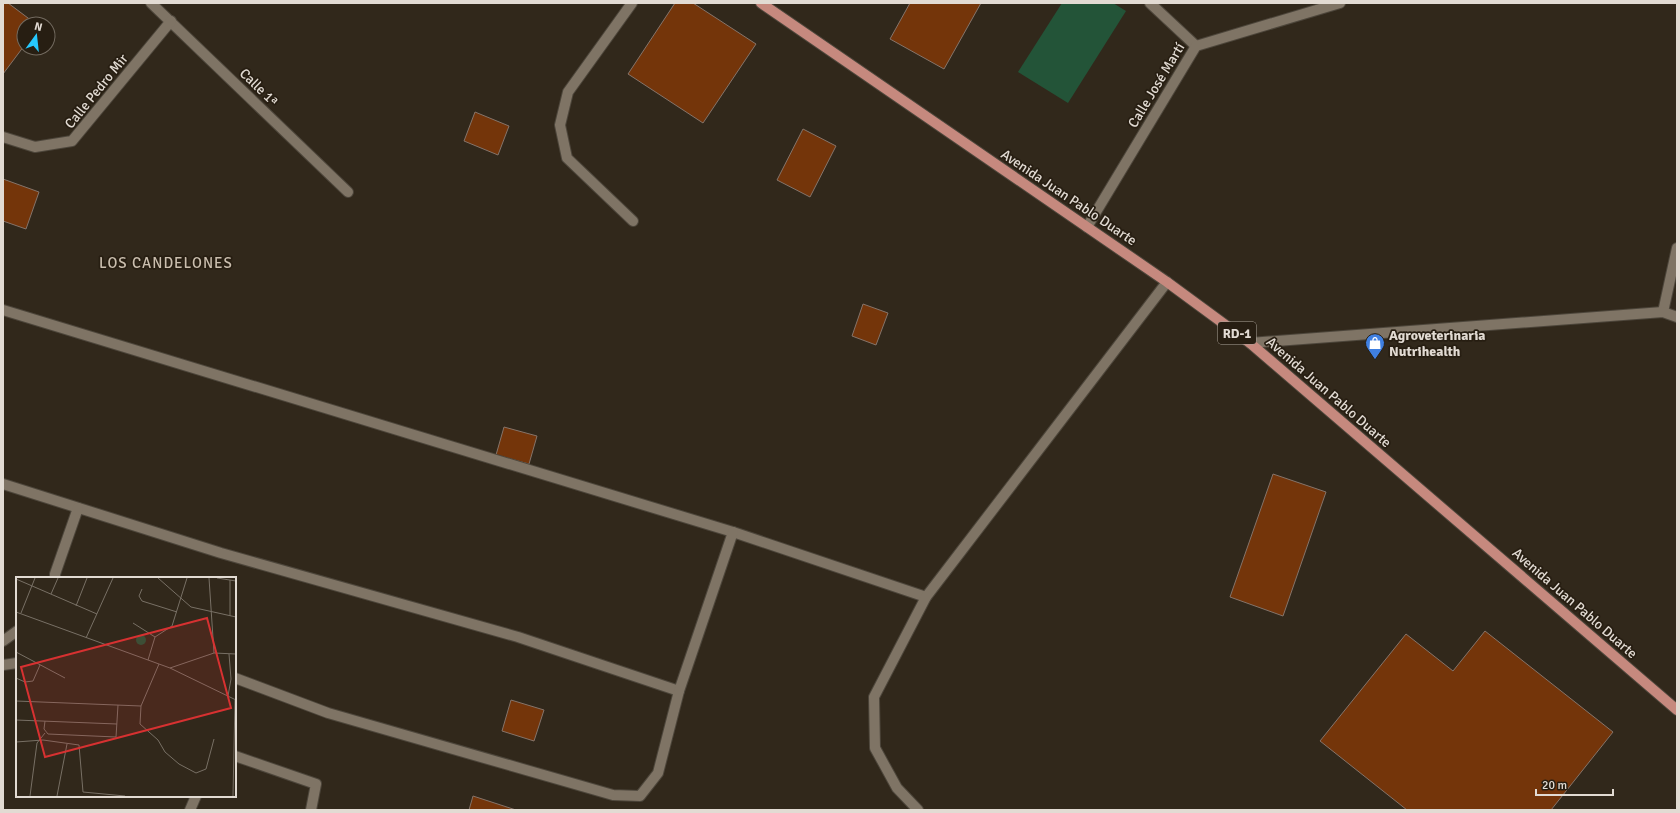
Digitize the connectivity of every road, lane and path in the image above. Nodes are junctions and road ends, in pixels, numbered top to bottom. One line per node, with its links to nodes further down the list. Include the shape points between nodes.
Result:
1 (151, 3): 6 (street, Calle 1ª)
2 (632, 3): 10 (street, via 568,92 560,125 567,158)
3 (761, 3): 11 (main road, Avenida Juan Pablo Duarte / RD-1)
4 (1150, 3): 7 (street)
5 (1340, 3): 7 (street, Calle José Martí)
6 (171, 21): 8 (street, Calle Pedro Mir, via 72,141 35,147); 9 (street, Calle 1ª)
7 (1196, 46): 11 (street, Calle José Martí)
8 (3, 137)
9 (348, 192)
10 (633, 221)
11 (1087, 227): 13 (main road, Avenida Juan Pablo Duarte / RD-1)
12 (1677, 248): 15 (street)
13 (1167, 282): 17 (main road, Avenida Juan Pablo Duarte / RD-1); 22 (street)
14 (3, 310): 20 (street)
15 (1662, 312): 16 (street); 17 (street)
16 (1677, 317)
17 (1250, 343): 29 (main road, Avenida Juan Pablo Duarte / RD-1)
18 (3, 484): 19 (street)
19 (78, 508): 21 (street); 28 (street, via 221,553 518,637)
20 (733, 532): 22 (street); 28 (street)
21 (55, 577)
22 (926, 597): 34 (street, via 874,697 875,748 897,788)
23 (16, 632): 24 (street)
24 (3, 641)
25 (16, 663): 26 (street)
26 (3, 665)
27 (236, 678): 28 (street, via 335,715 613,795 640,796 658,773)
28 (679, 691)
29 (1677, 710)
30 (236, 756): 33 (street, via 316,784)
31 (196, 797): 32 (street)
32 (190, 810)
33 (311, 810)
34 (918, 810)

